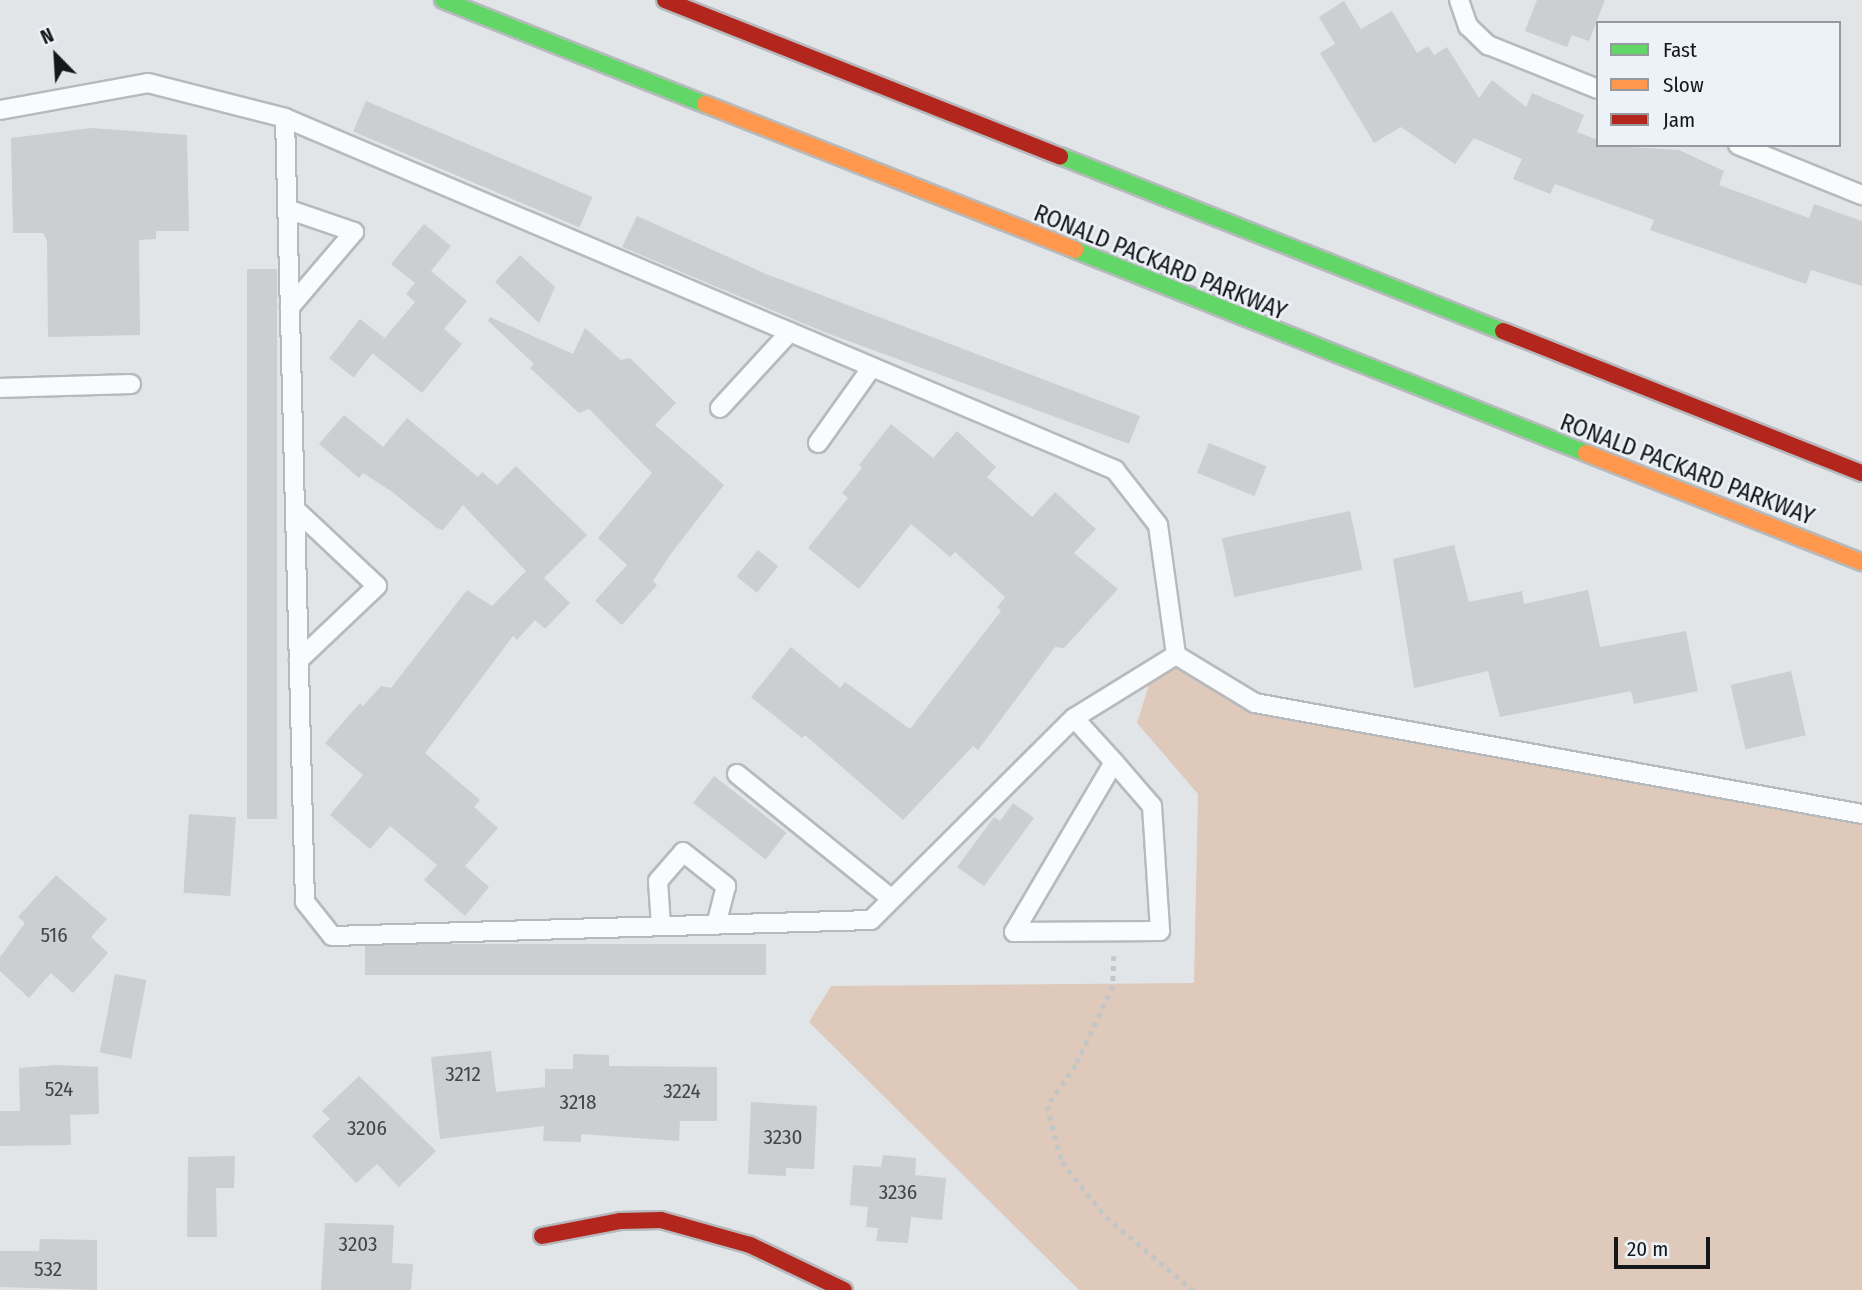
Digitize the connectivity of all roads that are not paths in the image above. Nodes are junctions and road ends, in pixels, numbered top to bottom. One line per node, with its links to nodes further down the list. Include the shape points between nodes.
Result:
1 (443, 0): 19 (main road, RONALD PACKARD PARKWAY)
2 (665, 0): 17 (main road)
3 (1459, 0): 4 (lane, via 1468,26 1488,45)
4 (1596, 88)
5 (0, 110): 6 (lane, via 148,83)
6 (285, 118): 9 (lane); 11 (lane)
7 (1743, 147): 8 (lane)
8 (1862, 195)
9 (287, 209): 10 (lane); 10 (lane, via 354,232)
10 (290, 307): 18 (lane)
11 (790, 332): 12 (lane); 15 (lane)
12 (872, 367): 16 (lane); 20 (lane, via 1115,470 1158,525)
13 (131, 384): 14 (lane)
14 (0, 388)
15 (720, 408)
16 (818, 443)
17 (1862, 473)
18 (295, 509): 21 (lane); 21 (lane, via 377,586)
19 (1862, 562)
20 (1176, 655): 22 (lane); 25 (lane, via 1255,703)
21 (299, 660): 28 (lane, via 305,902 332,936)
22 (1074, 718): 23 (lane); 26 (lane)
23 (1114, 762): 23 (lane, via 1153,806 1160,931 1014,932)
24 (737, 774): 26 (lane)
25 (1862, 814)
26 (892, 899): 27 (lane, via 871,919)
27 (716, 925): 28 (lane); 28 (lane, via 726,886 683,852 658,881)
28 (661, 926)
29 (542, 1236): 30 (main road, via 620,1220 661,1220 750,1244)
30 (844, 1290)

